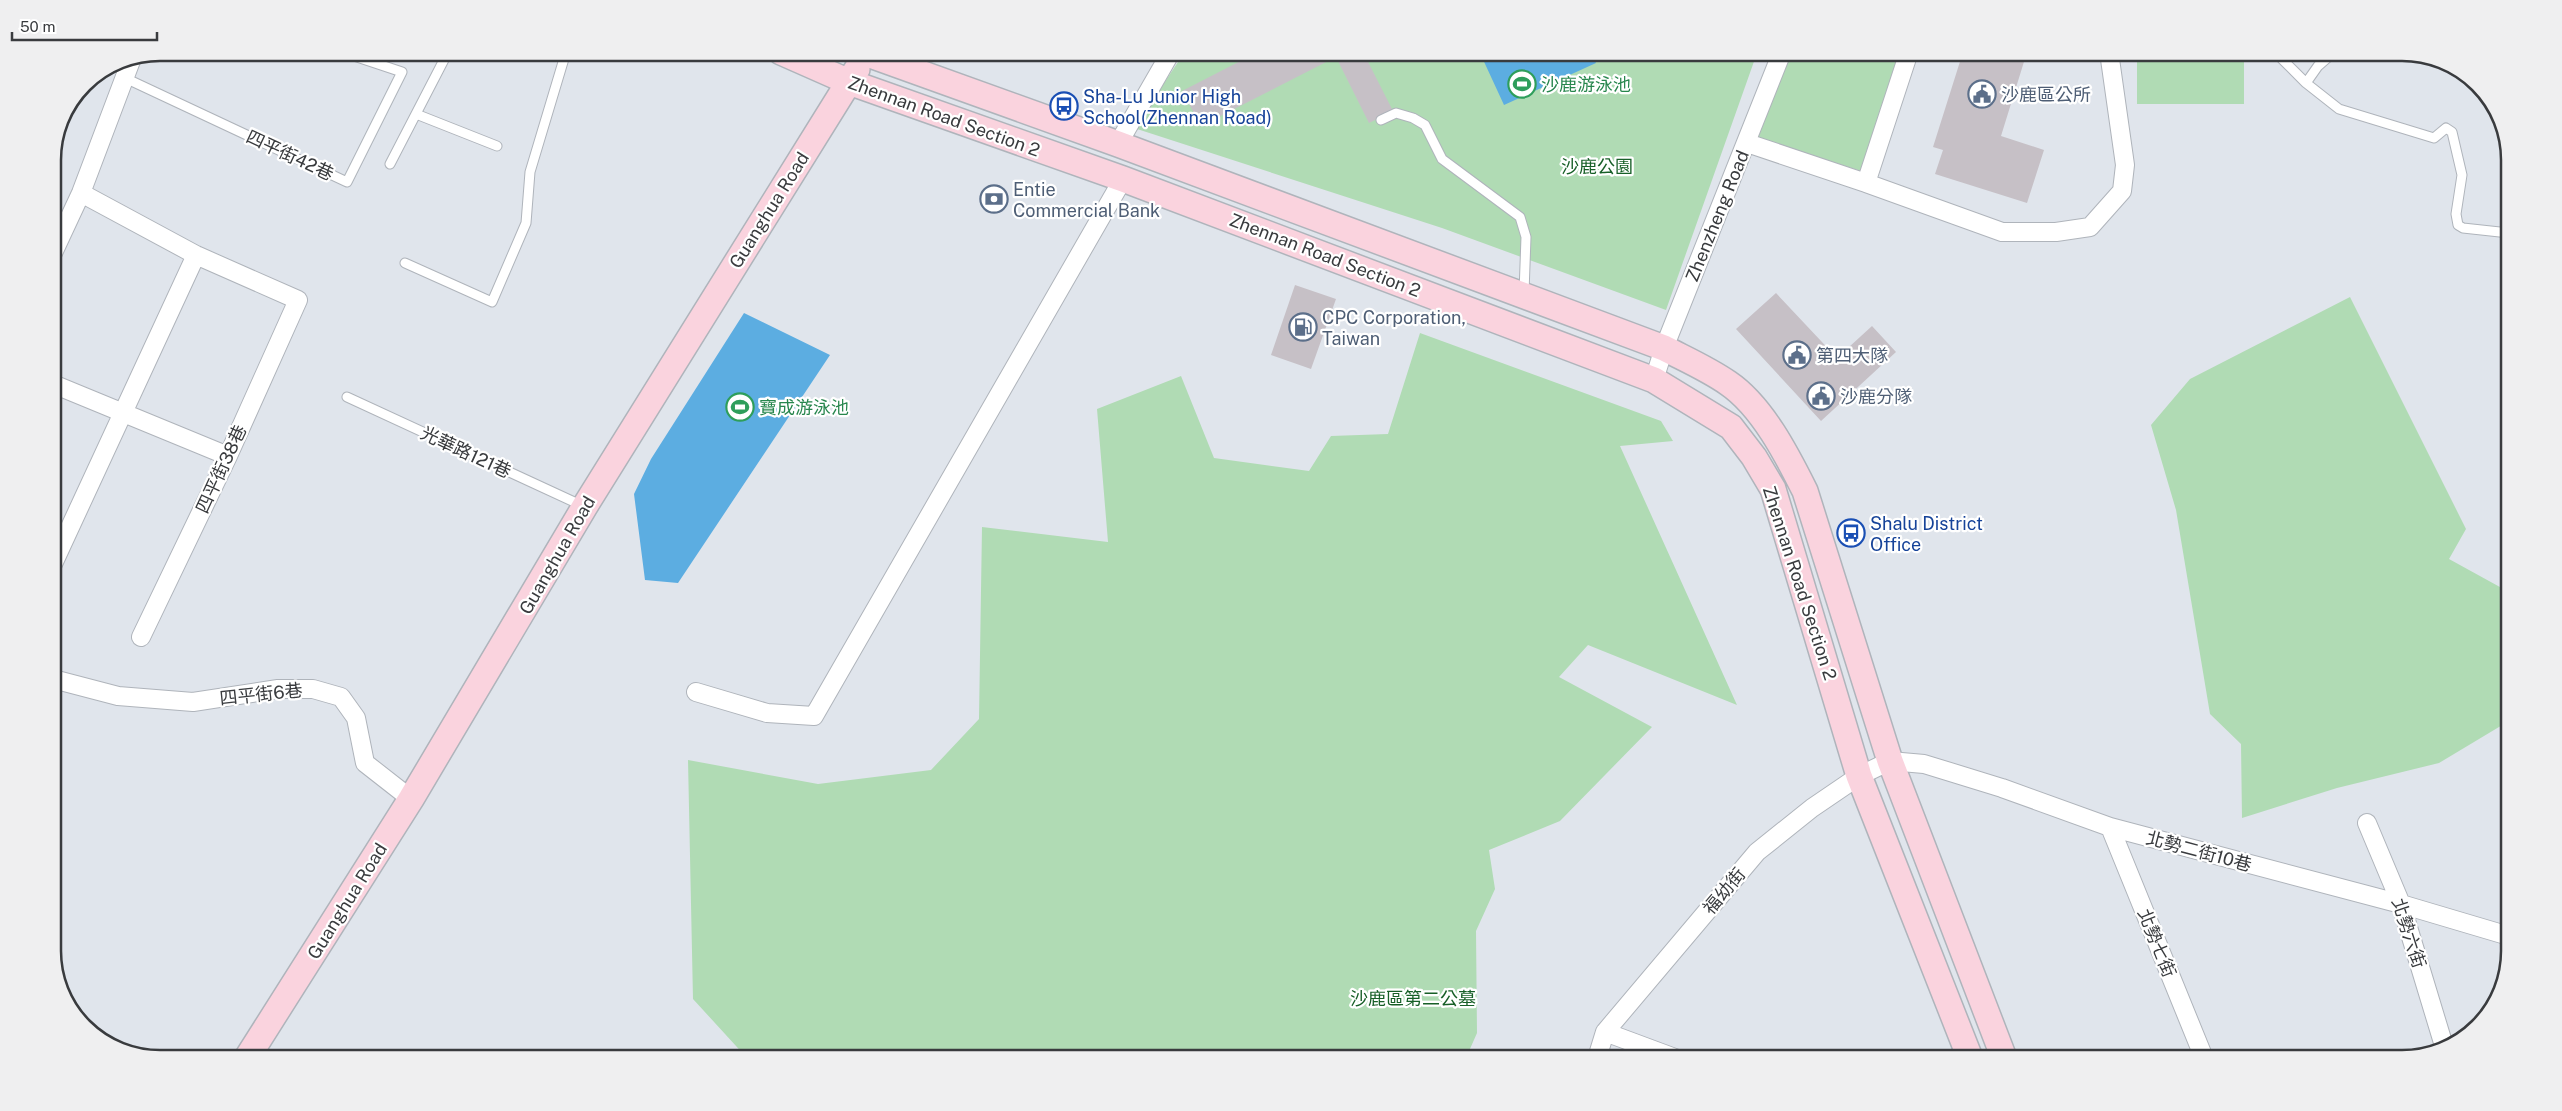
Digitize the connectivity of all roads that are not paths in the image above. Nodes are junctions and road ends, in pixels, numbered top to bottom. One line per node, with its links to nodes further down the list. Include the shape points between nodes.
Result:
1 (369, 61): 14 (lane, 四平街42巷, via 402,72 347,182)
2 (443, 61): 17 (lane)
3 (563, 61): 29 (lane, via 530,172 526,223 492,302)
4 (801, 61): 15 (street, Zhennan Road Section 2)
5 (861, 61): 15 (street, Guanghua Road)
6 (888, 61): 20 (street, Zhennan Road Section 2)
7 (1166, 61): 20 (street)
8 (1779, 61): 19 (street, Zhenzheng Road)
9 (1906, 61): 24 (street)
10 (2110, 61): 24 (street, via 2125,165 2122,191 2090,227 2056,232 2002,232)
11 (2284, 61): 16 (lane)
12 (2324, 61): 16 (lane)
13 (130, 66): 14 (street)
14 (126, 78): 25 (street)
15 (849, 82): 23 (street, Zhennan Road Section 2); 37 (street, Guanghua Road)
16 (2306, 83): 26 (lane, via 2339,109 2434,138 2446,128 2452,132 2462,175 2456,214 2458,224 2463,228)
17 (416, 114): 21 (lane); 22 (lane)
18 (1381, 120): 30 (lane, via 1396,113 1425,125 1442,159 1520,217 1526,237)
19 (1747, 143): 24 (street); 31 (street, Zhenzheng Road)
20 (1118, 144): 30 (street, Zhennan Road Section 2)
21 (497, 146)
22 (390, 164)
23 (1123, 179): 32 (street, Zhennan Road Section 2); 41 (street, via 814,716 767,713)
24 (1866, 183)
25 (81, 193): 27 (street); 28 (street)
26 (2501, 232)
27 (61, 236)
28 (196, 255): 35 (street); 36 (street, 四平街38巷, via 298,300)
29 (405, 263)
30 (1524, 296): 31 (street, Zhennan Road Section 2)
31 (1664, 348): 32 (street, Zhenzheng Road); 42 (street, Zhennan Road Section 2, via 1729,383 1758,412 1785,450 1805,491)
32 (1654, 380): 43 (street, Zhennan Road Section 2, via 1731,427 1773,489)
33 (61, 387): 35 (street)
34 (347, 397): 37 (lane, 光華路121巷)
35 (124, 415): 36 (street); 38 (street)
36 (228, 456): 39 (street, 四平街38巷)
37 (585, 506): 44 (street, Guanghua Road)
38 (61, 547)
39 (141, 637)
40 (61, 681): 44 (street, 四平街6巷, via 118,696 193,702 278,689 312,689 341,697 356,718 365,763)
41 (696, 692)
42 (1890, 762): 43 (street, 福幼街); 46 (street, 北勢二街10巷, via 1924,764); 55 (street, Zhennan Road Section 2)
43 (1859, 776): 49 (street, 福幼街, via 1757,852); 54 (street, Zhennan Road Section 2)
44 (411, 799): 51 (street, Guanghua Road)
45 (2367, 823): 47 (street, 北勢六街)
46 (2110, 827): 47 (street, 北勢二街10巷); 56 (street, 北勢七街)
47 (2401, 904): 48 (street, 北勢二街10巷); 50 (street, 北勢六街)
48 (2501, 933)
49 (1605, 1032): 52 (street, 福幼街); 53 (street)
50 (2443, 1041)
51 (252, 1050)
52 (1599, 1050)
53 (1653, 1050)
54 (1967, 1050)
55 (2001, 1050)
56 (2201, 1050)

